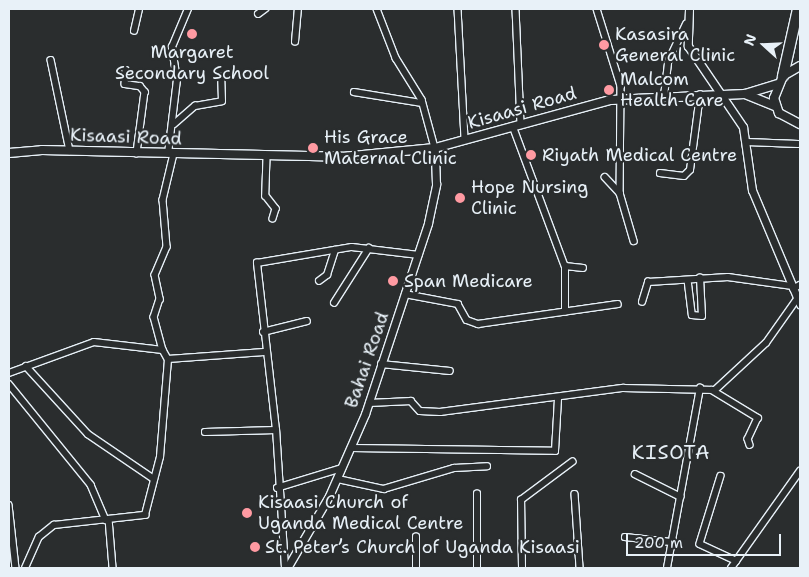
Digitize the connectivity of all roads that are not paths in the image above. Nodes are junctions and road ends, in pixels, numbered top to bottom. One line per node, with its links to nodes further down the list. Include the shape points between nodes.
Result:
1 (139, 9): 13 (street)
2 (186, 9): 29 (street, via 172,47 177,73)
3 (265, 9): 11 (street)
4 (298, 9): 14 (street)
5 (377, 9): 26 (street, via 396,58)
6 (458, 9): 32 (street)
7 (516, 9): 28 (street)
8 (597, 9): 25 (street)
9 (688, 9): 12 (street)
10 (798, 9): 19 (highway)
11 (258, 14)
12 (686, 24): 21 (street, via 688,46); 24 (street, via 668,62)
13 (134, 32)
14 (295, 42)
15 (51, 60): 36 (street)
16 (800, 66): 19 (main road)
17 (126, 70): 37 (street, via 125,84 140,86 145,92)
18 (221, 77): 29 (street, via 222,101 195,106)
19 (780, 80): 22 (main road); 27 (main road)
20 (354, 92): 26 (street)
21 (723, 94): 22 (main road, Kisaasi Road); 23 (main road, Kisaasi Road); 33 (street)
22 (745, 94): 27 (main road)
23 (700, 95): 24 (main road, Kisaasi Road); 41 (street, via 690,170 684,176)
24 (664, 96): 25 (main road, Kisaasi Road)
25 (622, 98): 28 (main road, Kisaasi Road); 43 (street)
26 (422, 102): 35 (street)
27 (775, 106): 30 (main road, via 786,118)
28 (521, 123): 31 (main road, Kisaasi Road)
29 (174, 124): 39 (street)
30 (800, 124)
31 (513, 126): 32 (main road, Kisaasi Road); 49 (street)
32 (465, 139): 35 (main road, Kisaasi Road)
33 (747, 142): 34 (street); 55 (street, via 752,190)
34 (798, 144)
35 (435, 148): 40 (main road, Kisaasi Road); 48 (street, Bahai Road, via 435,189)
36 (70, 150): 37 (main road, Kisaasi Road); 38 (main road, Kisaasi Road)
37 (137, 153): 39 (main road, Kisaasi Road)
38 (9, 154)
39 (171, 154): 40 (main road, Kisaasi Road); 64 (street, via 163,200 166,246 155,276 160,299 154,317)
40 (267, 158): 44 (street, via 266,196 276,209)
41 (660, 173)
42 (605, 177): 43 (street)
43 (620, 193): 45 (street)
44 (273, 219)
45 (634, 241)
46 (369, 248): 47 (street); 48 (street); 59 (street)
47 (335, 250): 53 (street, via 327,275); 63 (street, via 258,261)
48 (419, 256): 56 (street, Bahai Road)
49 (565, 266): 50 (street); 61 (street)
50 (583, 268)
51 (700, 278): 52 (street); 52 (street, via 702,316 692,315); 55 (street, via 741,277)
52 (688, 280): 57 (street, via 646,282)
53 (319, 281)
54 (800, 285): 55 (street)
55 (792, 287): 58 (street)
56 (405, 294): 61 (street, via 458,304 474,323); 67 (street, Bahai Road)
57 (642, 302)
58 (799, 302): 73 (street, via 766,343 720,388)
59 (334, 303)
60 (618, 304): 61 (street)
61 (565, 312)
62 (307, 321): 63 (street)
63 (263, 332): 65 (street)
64 (163, 350): 66 (street); 68 (street, via 97,342)
65 (264, 352): 66 (street); 76 (street)
66 (168, 359): 86 (street, via 163,438)
67 (381, 364): 69 (street); 75 (street, Bahai Road)
68 (26, 366): 70 (street); 86 (street, via 88,434)
69 (450, 371)
70 (9, 373)
71 (9, 384): 93 (street, via 91,485)
72 (700, 388): 73 (street); 74 (street, via 622,388); 91 (street)
73 (712, 390): 78 (street, via 758,418)
74 (558, 399): 75 (street, via 440,412 420,411 411,401); 79 (street, via 555,452)
75 (369, 403): 79 (street, Bahai Road)
76 (276, 430): 77 (street); 88 (street)
77 (206, 432)
78 (750, 445)
79 (352, 448): 82 (street, Bahai Road)
80 (572, 462): 104 (street, via 521,500)
81 (487, 466): 87 (street, via 454,468 384,489)
82 (344, 467): 87 (street, Bahai Road); 88 (street)
83 (800, 472): 97 (street)
84 (635, 474): 91 (street)
85 (721, 476): 97 (street, via 700,544)
86 (154, 479): 93 (street, via 145,515)
87 (338, 479): 101 (street, Bahai Road)
88 (277, 488): 101 (street)
89 (477, 494): 103 (street)
90 (575, 494): 105 (street)
91 (681, 497): 96 (street)
92 (9, 505): 98 (street)
93 (108, 520): 99 (street, via 54,525 39,537); 100 (street)
94 (416, 537): 102 (street)
95 (625, 538): 96 (street)
96 (671, 542): 106 (street)
97 (736, 561): 107 (street)
98 (16, 568)
99 (25, 568)
100 (113, 568)
101 (286, 568)
102 (416, 568)
103 (477, 568)
104 (522, 568)
105 (580, 568)
106 (666, 568)
107 (731, 568)

